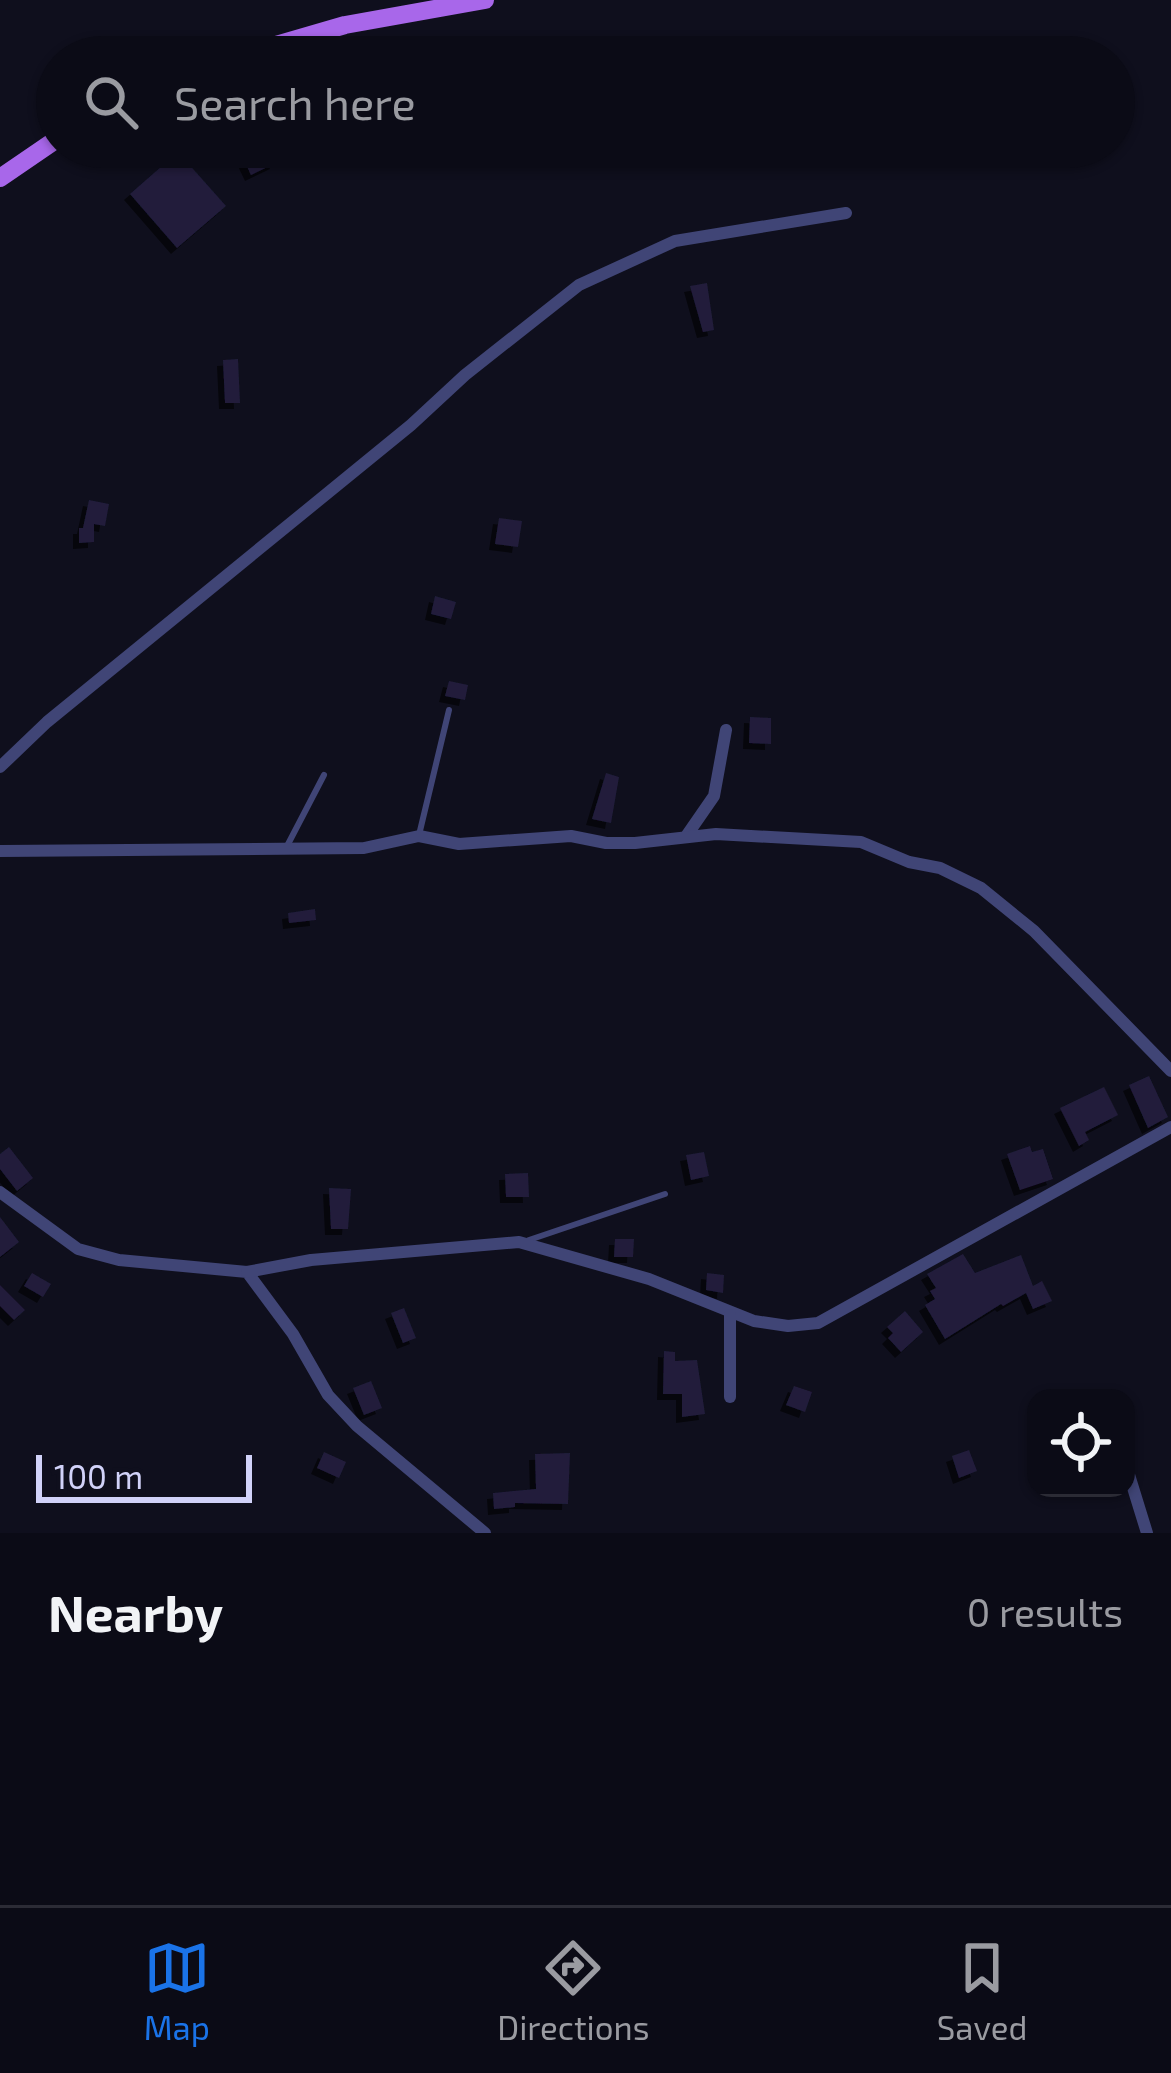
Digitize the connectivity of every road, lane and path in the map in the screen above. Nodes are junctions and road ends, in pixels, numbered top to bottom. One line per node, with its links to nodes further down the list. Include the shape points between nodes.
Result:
1 (485, 0): 2 (main road)
2 (307, 36)
3 (36, 153): 4 (main road)
4 (0, 178)
5 (846, 213): 8 (street, via 675,241 579,285)
6 (449, 710): 11 (lane)
7 (726, 730): 10 (street, via 714,796)
8 (0, 767)
9 (324, 775): 12 (lane)
10 (687, 835): 11 (street, via 616,844 572,836 459,844); 14 (street, via 861,842 963,879 1034,931)
11 (419, 836): 12 (street, via 364,848)
12 (286, 848): 13 (street)
13 (0, 851)
14 (1171, 1071)
15 (1171, 1127): 20 (street, via 818,1323)
16 (0, 1192): 19 (street, via 78,1249)
17 (665, 1194): 18 (lane)
18 (519, 1242): 19 (street); 20 (street, via 649,1279)
19 (247, 1272): 23 (street, via 343,1410)
20 (730, 1315): 21 (street)
21 (730, 1397)
22 (1135, 1493): 24 (street)
23 (485, 1533)
24 (1148, 1533)

